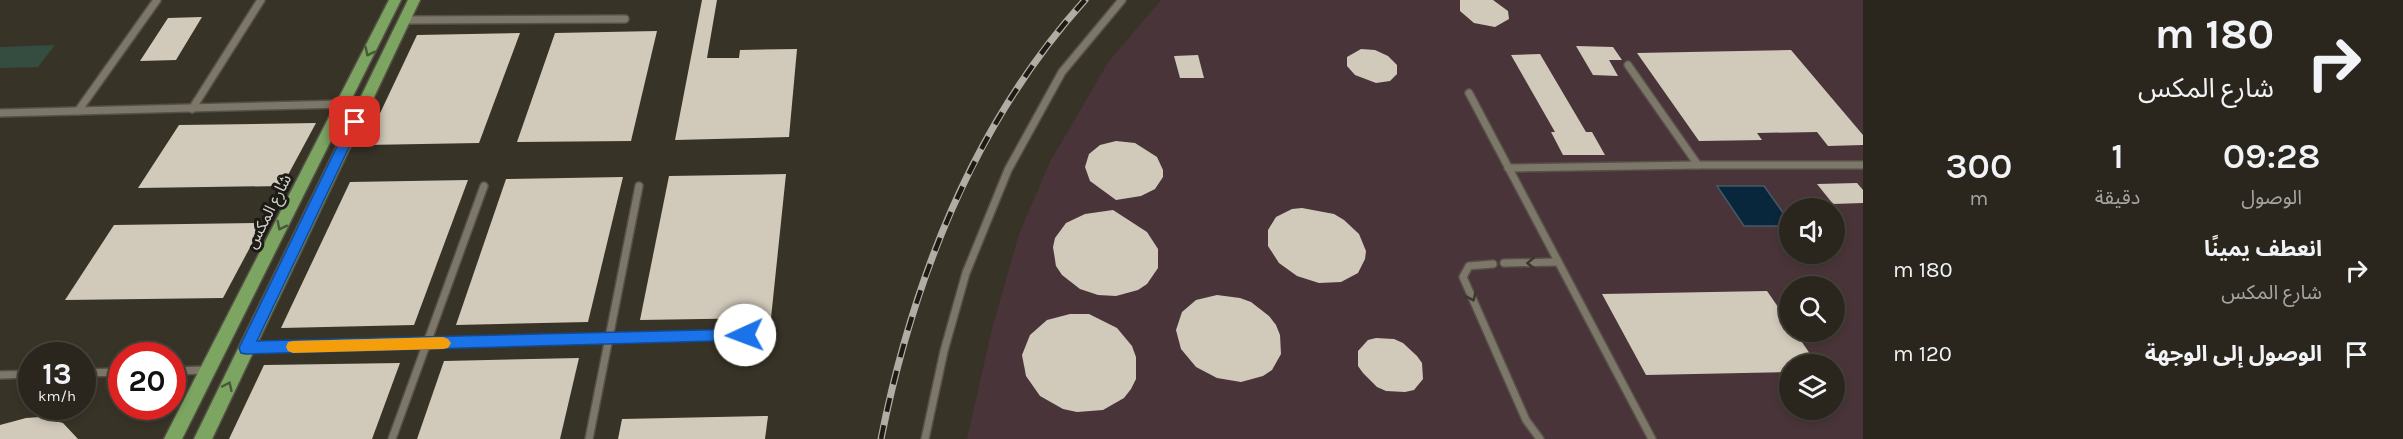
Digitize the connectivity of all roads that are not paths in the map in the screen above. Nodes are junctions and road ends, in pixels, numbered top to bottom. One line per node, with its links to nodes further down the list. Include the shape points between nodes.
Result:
1 (158, 0): 12 (lane)
2 (261, 0): 11 (lane)
3 (395, 0): 10 (main road, شارع المكس, one-way to 10)
4 (414, 0): 7 (main road)
5 (1122, 0): 34 (lane, via 1062,72 1008,170 966,273)
6 (625, 19): 7 (lane)
7 (405, 20): 25 (main road)
8 (1628, 65): 14 (lane)
9 (1469, 93): 16 (lane)
10 (343, 104): 11 (lane); 26 (main road, شارع المكس, one-way to 26)
11 (192, 109): 12 (lane)
12 (78, 111): 13 (lane)
13 (0, 112)
14 (1698, 165): 15 (lane); 16 (lane)
15 (1863, 165)
16 (1508, 168): 19 (lane)
17 (484, 186): 24 (lane)
18 (639, 186): 23 (lane)
19 (1558, 262): 21 (lane, one-way to 21); 36 (lane)
20 (1493, 264): 35 (lane, one-way to 35, via 1469,266 1463,277 1526,420)
21 (1504, 264)
22 (745, 335): 23 (lane)
23 (609, 339): 24 (lane); 33 (lane)
24 (427, 344): 25 (lane); 32 (lane)
25 (246, 348): 31 (main road, one-way to 25)
26 (207, 370): 27 (lane); 30 (main road, شارع المكس)
27 (186, 371)
28 (18, 374): 29 (lane)
29 (0, 375)
30 (173, 439)
31 (203, 439)
32 (392, 439)
33 (589, 439)
34 (925, 439)
35 (1540, 439)
36 (1652, 439)

